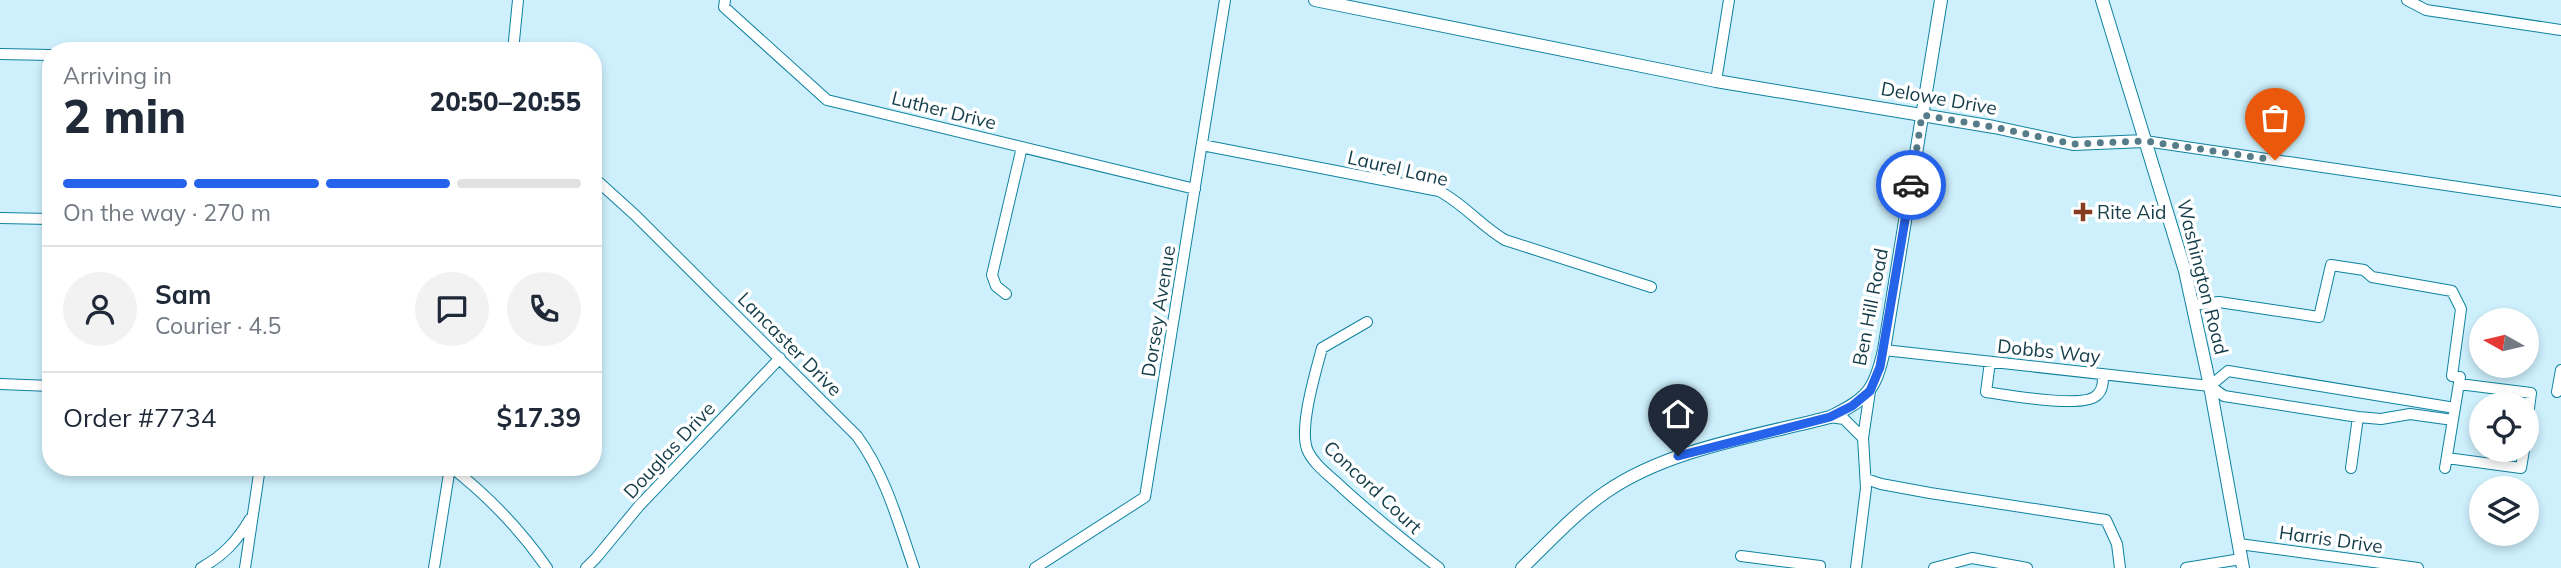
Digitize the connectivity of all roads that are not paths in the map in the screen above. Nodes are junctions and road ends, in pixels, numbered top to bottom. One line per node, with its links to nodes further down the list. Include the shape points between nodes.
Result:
1 (518, 0): 10 (street)
2 (724, 0): 17 (street, Luther Drive, via 724,7 827,100)
3 (1225, 0): 16 (street, Dorsey Avenue)
4 (1315, 0): 13 (street, Delowe Drive)
5 (1729, 0): 13 (street)
6 (1941, 0): 14 (street, Ben Hill Road)
7 (2102, 0): 15 (street, Washington Road)
8 (2407, 0): 9 (street, via 2427,10)
9 (2561, 30)
10 (514, 42)
11 (0, 54): 12 (street)
12 (42, 55)
13 (1716, 80): 14 (street, Delowe Drive)
14 (1922, 115): 15 (street, Delowe Drive, via 2073,144); 27 (street, Ben Hill Road)
15 (2145, 141): 20 (street, Delowe Drive); 25 (street, Washington Road)
16 (1202, 145): 19 (street, Dorsey Avenue); 23 (street, Laurel Lane, via 1439,191 1505,240)
17 (1022, 147): 19 (street, Luther Drive); 24 (street, via 992,275)
18 (602, 185): 28 (street, Lancaster Drive)
19 (1195, 189): 60 (street, Dorsey Avenue, via 1145,497)
20 (2561, 202)
21 (0, 218): 22 (street)
22 (42, 219)
23 (1651, 287)
24 (1006, 294)
25 (2193, 305): 33 (street, via 2219,302 2319,317 2331,265 2452,291 2461,309 2452,376 2460,377); 35 (street, Washington Road)
26 (1367, 322): 61 (street, Concord Court, via 1322,348 1305,429 1306,448 1370,513)
27 (1884, 350): 29 (street, Dobbs Way); 36 (street, Ben Hill Road)
28 (780, 358): 58 (street, Douglas Drive); 59 (street, Lancaster Drive, via 873,458)
29 (1990, 362): 31 (street, Dobbs Way); 31 (street, via 1986,392 2081,403 2096,397)
30 (2561, 372): 38 (street)
31 (2103, 374): 35 (street, Dobbs Way)
32 (0, 384): 34 (street)
33 (2459, 384): 37 (street); 39 (street)
34 (42, 386)
35 (2210, 386): 39 (street, via 2228,371); 41 (street, via 2224,396); 51 (street, Washington Road)
36 (1870, 391): 40 (street, Ben Hill Road); 43 (street)
37 (2523, 392)
38 (2557, 392)
39 (2455, 408): 42 (street)
40 (1830, 417): 43 (street, via 1844,419); 62 (street, Ben Hill Road, via 1651,466 1605,492)
41 (2358, 417): 42 (street, via 2410,414); 45 (street)
42 (2453, 421): 44 (street, via 2446,463 2521,468)
43 (1863, 438): 49 (street)
44 (2522, 462)
45 (2351, 468)
46 (259, 476): 50 (street)
47 (449, 476): 56 (street)
48 (462, 476): 57 (street, via 511,521)
49 (1866, 479): 64 (street); 67 (street, via 2106,520 2113,529)
50 (253, 514): 54 (street, via 237,540); 55 (street)
51 (2239, 544): 53 (street, Washington Road); 69 (street, Harris Drive)
52 (1741, 556): 63 (street)
53 (2242, 564): 68 (street)
54 (201, 568)
55 (245, 568)
56 (434, 568)
57 (547, 568)
58 (586, 568)
59 (914, 568)
60 (1035, 568)
61 (1439, 568)
62 (1522, 568)
63 (1820, 568)
64 (1856, 568)
65 (1934, 568): 66 (street, via 1972,558)
66 (2027, 568)
67 (2120, 568)
68 (2186, 568)
69 (2418, 568)

